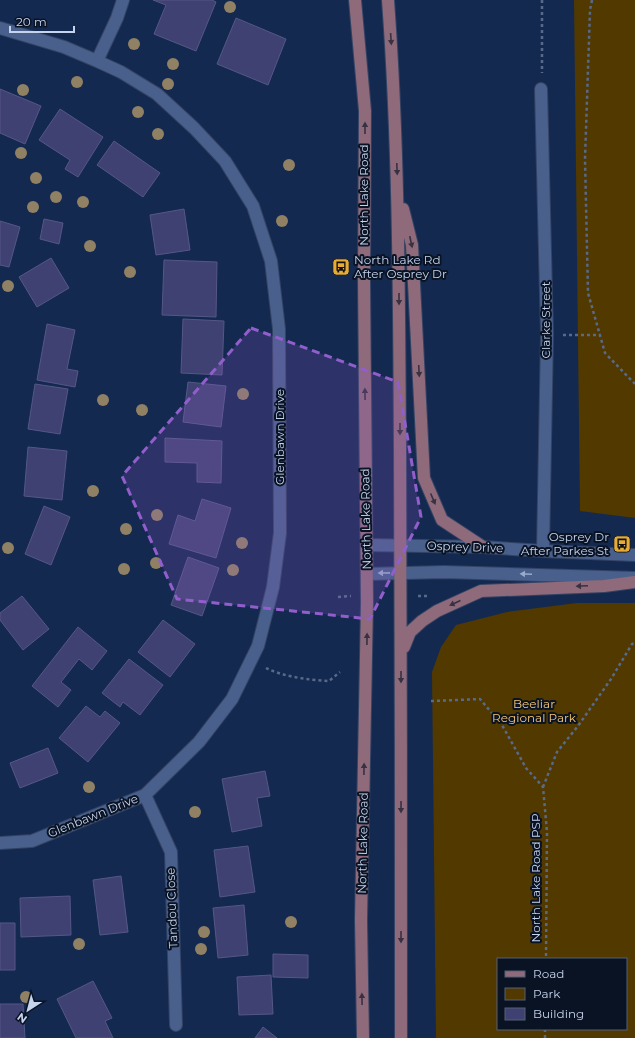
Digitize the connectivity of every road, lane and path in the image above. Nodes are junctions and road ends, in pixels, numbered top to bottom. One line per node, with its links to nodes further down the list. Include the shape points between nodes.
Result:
1 (123, 0): 7 (street)
2 (355, 0): 13 (main road, North Lake Road, one-way to 2, via 365,111)
3 (388, 0): 9 (main road, one-way to 9)
4 (542, 0): 8 (path)
5 (592, 0): 11 (path, via 585,159 588,293)
6 (0, 28): 7 (street, Glenbawn Drive)
7 (96, 61): 28 (street, Glenbawn Drive, via 121,72 156,94 194,128 225,161 252,206 271,261 280,329 280,533 273,587 258,646)
8 (541, 89): 10 (street, Clarke Street)
9 (398, 190): 14 (main road, one-way to 14); 15 (main road, one-way to 15, via 412,245 424,478 442,520)
10 (547, 334): 11 (path); 16 (street, Clarke Street)
11 (601, 336): 12 (path, via 605,353)
12 (635, 384)
13 (367, 545): 14 (street, Osprey Drive); 19 (main road, North Lake Road)
14 (401, 546): 15 (street, Osprey Drive); 18 (main road)
15 (483, 547): 16 (street, Osprey Drive)
16 (543, 552): 17 (street, Osprey Drive)
17 (635, 555)
18 (402, 573): 19 (street, one-way to 19); 20 (street, one-way to 18); 27 (main road)
19 (367, 574): 36 (main road, North Lake Road, one-way to 19, via 361,920)
20 (635, 578)
21 (635, 582): 27 (main road, one-way to 27, via 604,586 481,591 437,611 422,621 410,632)
22 (429, 588): 24 (path, via 429,596)
23 (345, 596): 25 (path)
24 (417, 596)
25 (338, 597)
26 (635, 643): 31 (path, via 557,752)
27 (402, 653): 37 (main road, one-way to 37)
28 (251, 661): 29 (path, via 276,673 318,680 329,681); 32 (street, Glenbawn Drive, via 232,699 199,742)
29 (340, 672)
30 (431, 700): 31 (path, via 480,699 502,725 526,768)
31 (543, 788): 34 (path, North Lake Road PSP, via 547,832)
32 (145, 795): 33 (street, Glenbawn Drive, via 32,841); 35 (street, Tandou Close, via 171,852)
33 (0, 843)
34 (546, 958)
35 (176, 1025)
36 (363, 1038)
37 (402, 1038)

